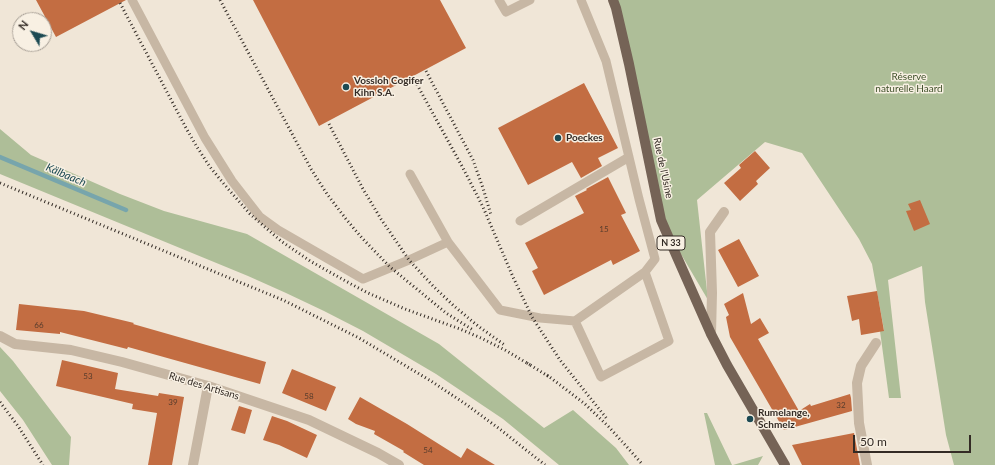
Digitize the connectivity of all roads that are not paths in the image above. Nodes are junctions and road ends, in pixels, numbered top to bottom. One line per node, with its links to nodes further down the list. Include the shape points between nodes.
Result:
1 (132, 0): 10 (lane, via 205,138 232,181 260,217 363,279)
2 (499, 0): 3 (lane, via 506,12)
3 (530, 0)
4 (581, 0): 6 (lane, via 606,61)
5 (613, 0): 13 (main road, Rue de l'Usine / N 33, via 661,220)
6 (629, 157): 9 (lane); 11 (lane, via 655,259)
7 (410, 174): 10 (lane)
8 (724, 212): 13 (street, Rue de l'Usine, via 710,232)
9 (520, 221)
10 (448, 242): 12 (lane, via 500,310 540,318)
11 (645, 272): 12 (lane); 12 (lane, via 669,341 601,377)
12 (575, 321)
13 (711, 334): 19 (main road, Rue de l'Usine / N 33)
14 (0, 336): 16 (street, Rue des Artisans, via 15,344 71,350)
15 (876, 343): 20 (street, via 861,366 857,383 859,423)
16 (208, 386): 17 (street); 18 (street, Rue des Artisans, via 309,420)
17 (193, 465)
18 (399, 465)
19 (785, 465)
20 (867, 465)

